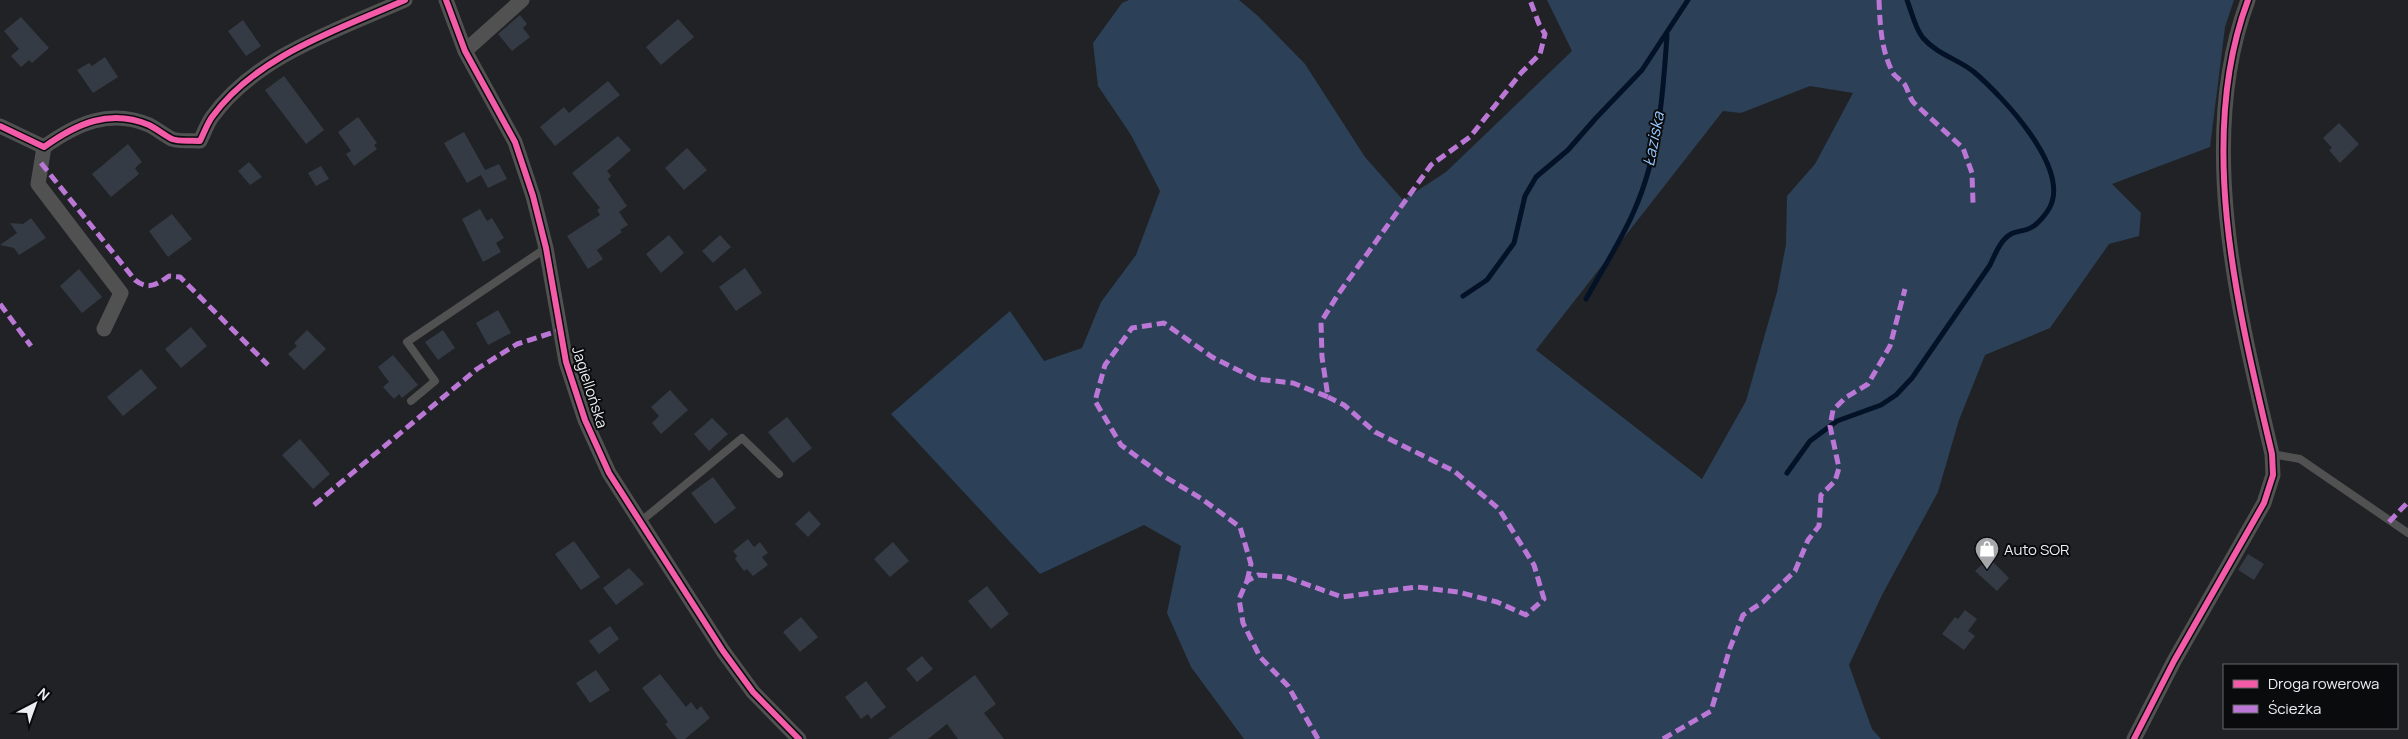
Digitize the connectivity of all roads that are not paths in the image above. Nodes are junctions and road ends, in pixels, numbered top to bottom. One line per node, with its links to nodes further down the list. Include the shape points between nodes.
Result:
1 (405, 0): 7 (street, via 282,55 240,86 212,117 200,141 174,140 148,125 120,117 67,130)
2 (446, 0): 5 (street, Jagiellońska)
3 (522, 0): 5 (street)
4 (2248, 0): 11 (street, via 2237,30 2222,162 2239,304)
5 (465, 51): 8 (street, Jagiellońska, via 515,142)
6 (0, 126): 7 (street)
7 (44, 146): 9 (street, via 38,184 121,294)
8 (546, 248): 10 (lane, via 407,342 435,381); 13 (street, Jagiellońska, via 566,362 585,420 608,473)
9 (104, 329)
10 (411, 401)
11 (2272, 454): 14 (lane, via 2300,459); 16 (street, via 2273,475 2264,503 2174,661)
12 (779, 474): 13 (lane, via 742,438)
13 (640, 522): 15 (street, Jagiellońska, via 728,658 753,692)
14 (2408, 534)
15 (799, 739)
16 (2134, 739)

